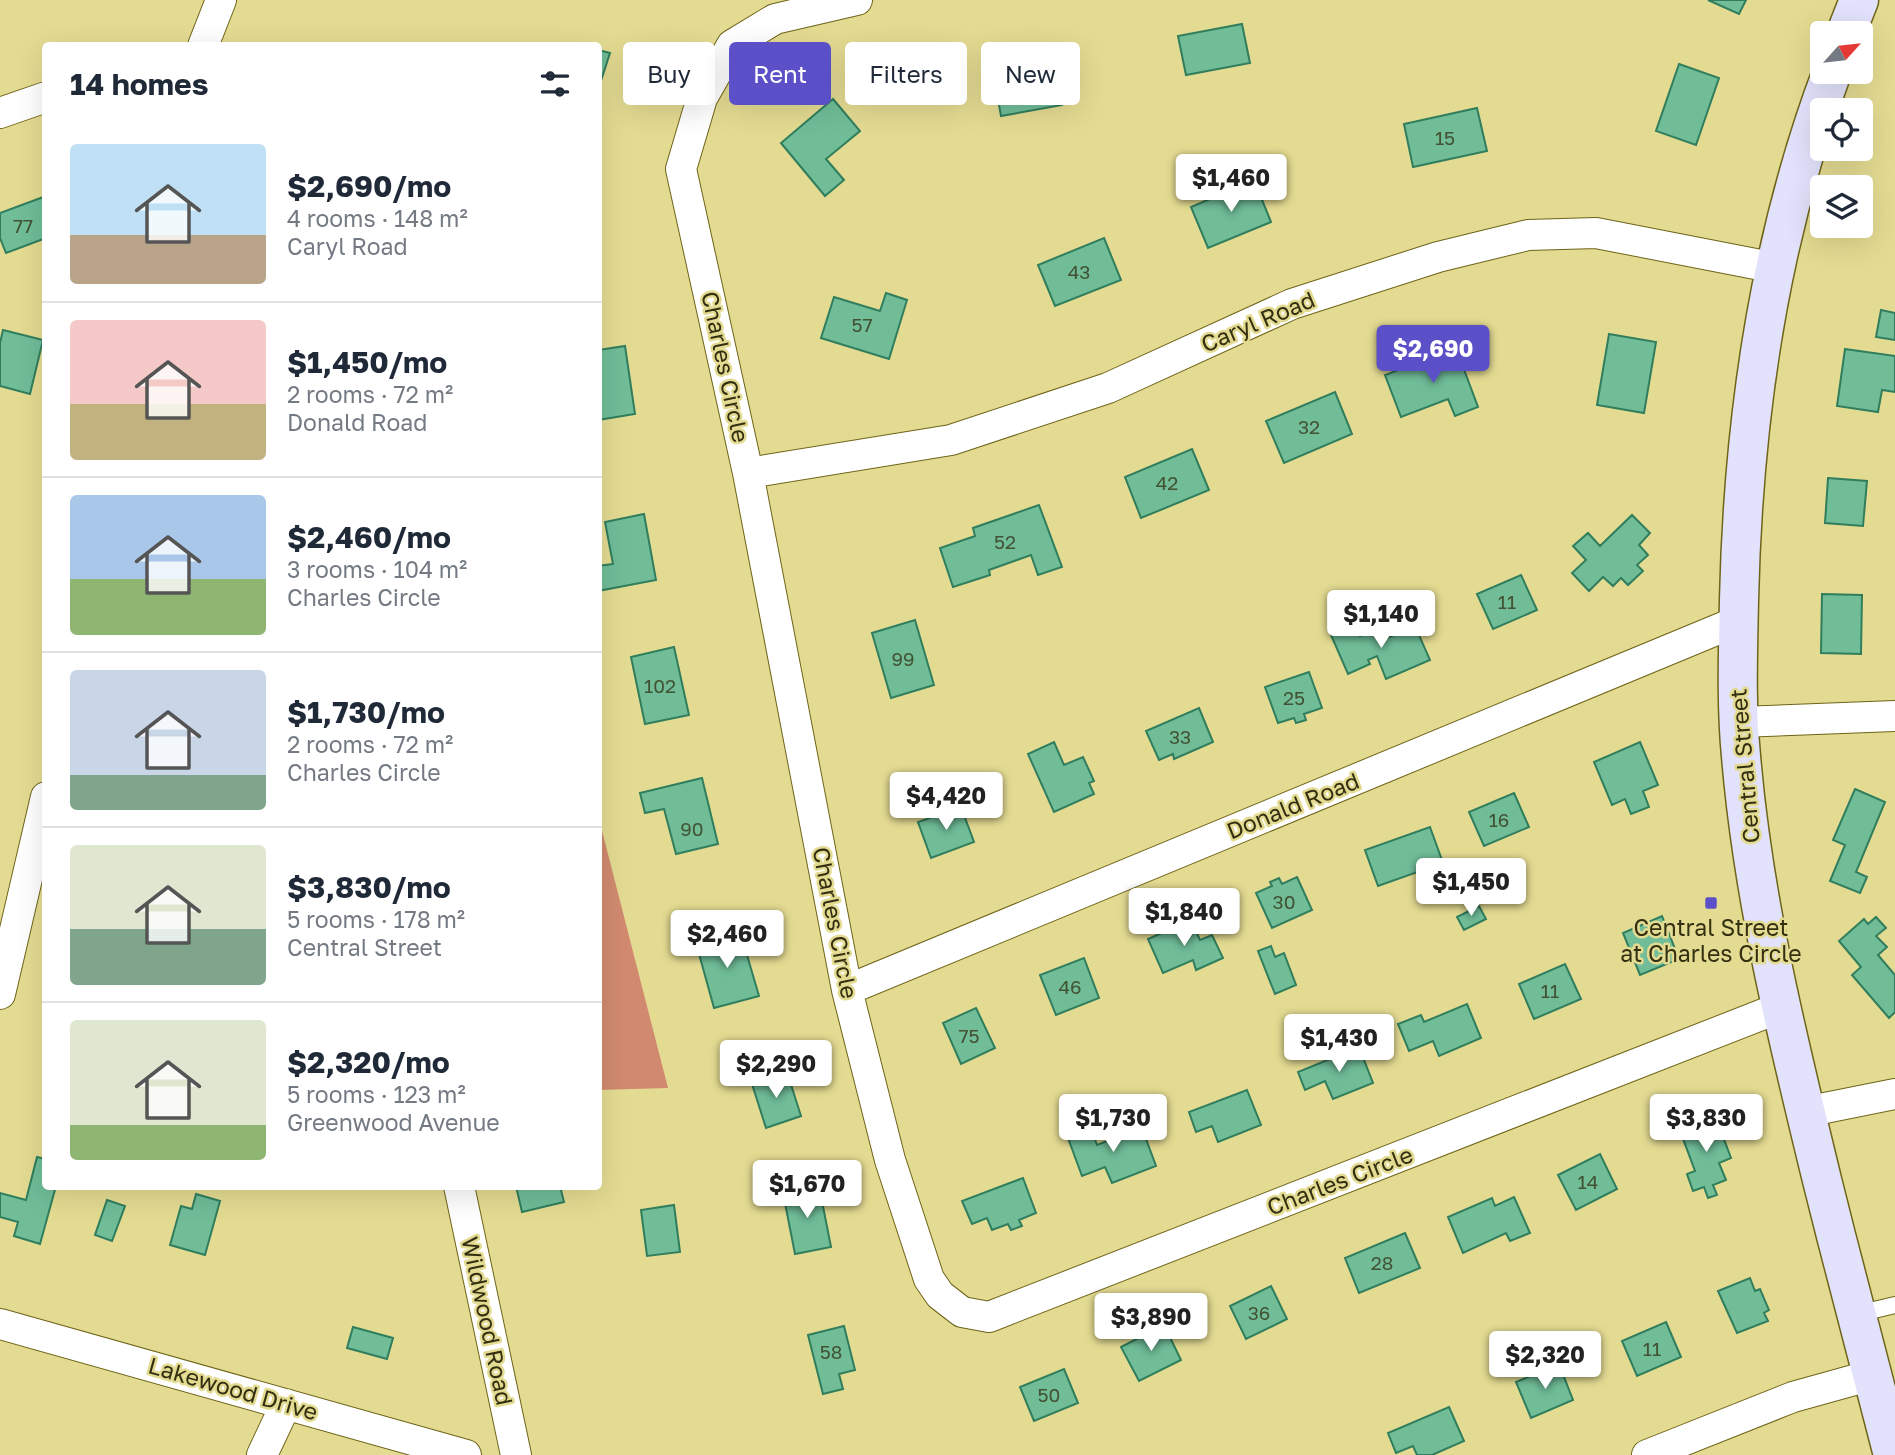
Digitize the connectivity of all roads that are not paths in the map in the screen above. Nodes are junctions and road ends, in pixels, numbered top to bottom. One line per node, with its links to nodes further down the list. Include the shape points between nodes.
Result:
1 (221, 0): 5 (street)
2 (857, 0): 10 (street, Charles Circle, via 775,19 732,45 702,98 681,169)
3 (1859, 0): 4 (main road)
4 (1851, 21)
5 (205, 42)
6 (1828, 84): 9 (main road, Central Street, via 1797,178)
7 (42, 98): 8 (street)
8 (0, 113)
9 (1776, 268): 10 (street, Caryl Road, via 1596,233 1528,235 1438,257 1292,304 1108,388 951,440); 11 (main road, Central Street, via 1751,419)
10 (748, 473): 15 (street, Charles Circle)
11 (1738, 621): 13 (main road, Central Street); 15 (street, Donald Road)
12 (1895, 716): 13 (street)
13 (1739, 722): 17 (main road, Central Street, via 1747,814)
14 (42, 814): 16 (street)
15 (847, 990): 17 (street, Charles Circle, via 890,1160 929,1279 940,1295 962,1312 989,1317)
16 (0, 994)
17 (1779, 1009): 19 (main road, Central Street)
18 (1895, 1094): 19 (street)
19 (1805, 1112): 22 (main road, Central Street)
20 (460, 1190): 28 (street, Wildwood Road)
21 (1895, 1305): 22 (lane)
22 (1856, 1315): 24 (main road, Central Street)
23 (0, 1324): 25 (street, Lakewood Drive)
24 (1872, 1376): 29 (street, via 1793,1397); 30 (main road, Central Street)
25 (286, 1404): 26 (street); 27 (street, Lakewood Drive)
26 (262, 1455)
27 (466, 1455)
28 (516, 1455)
29 (1647, 1455)
30 (1893, 1455)

